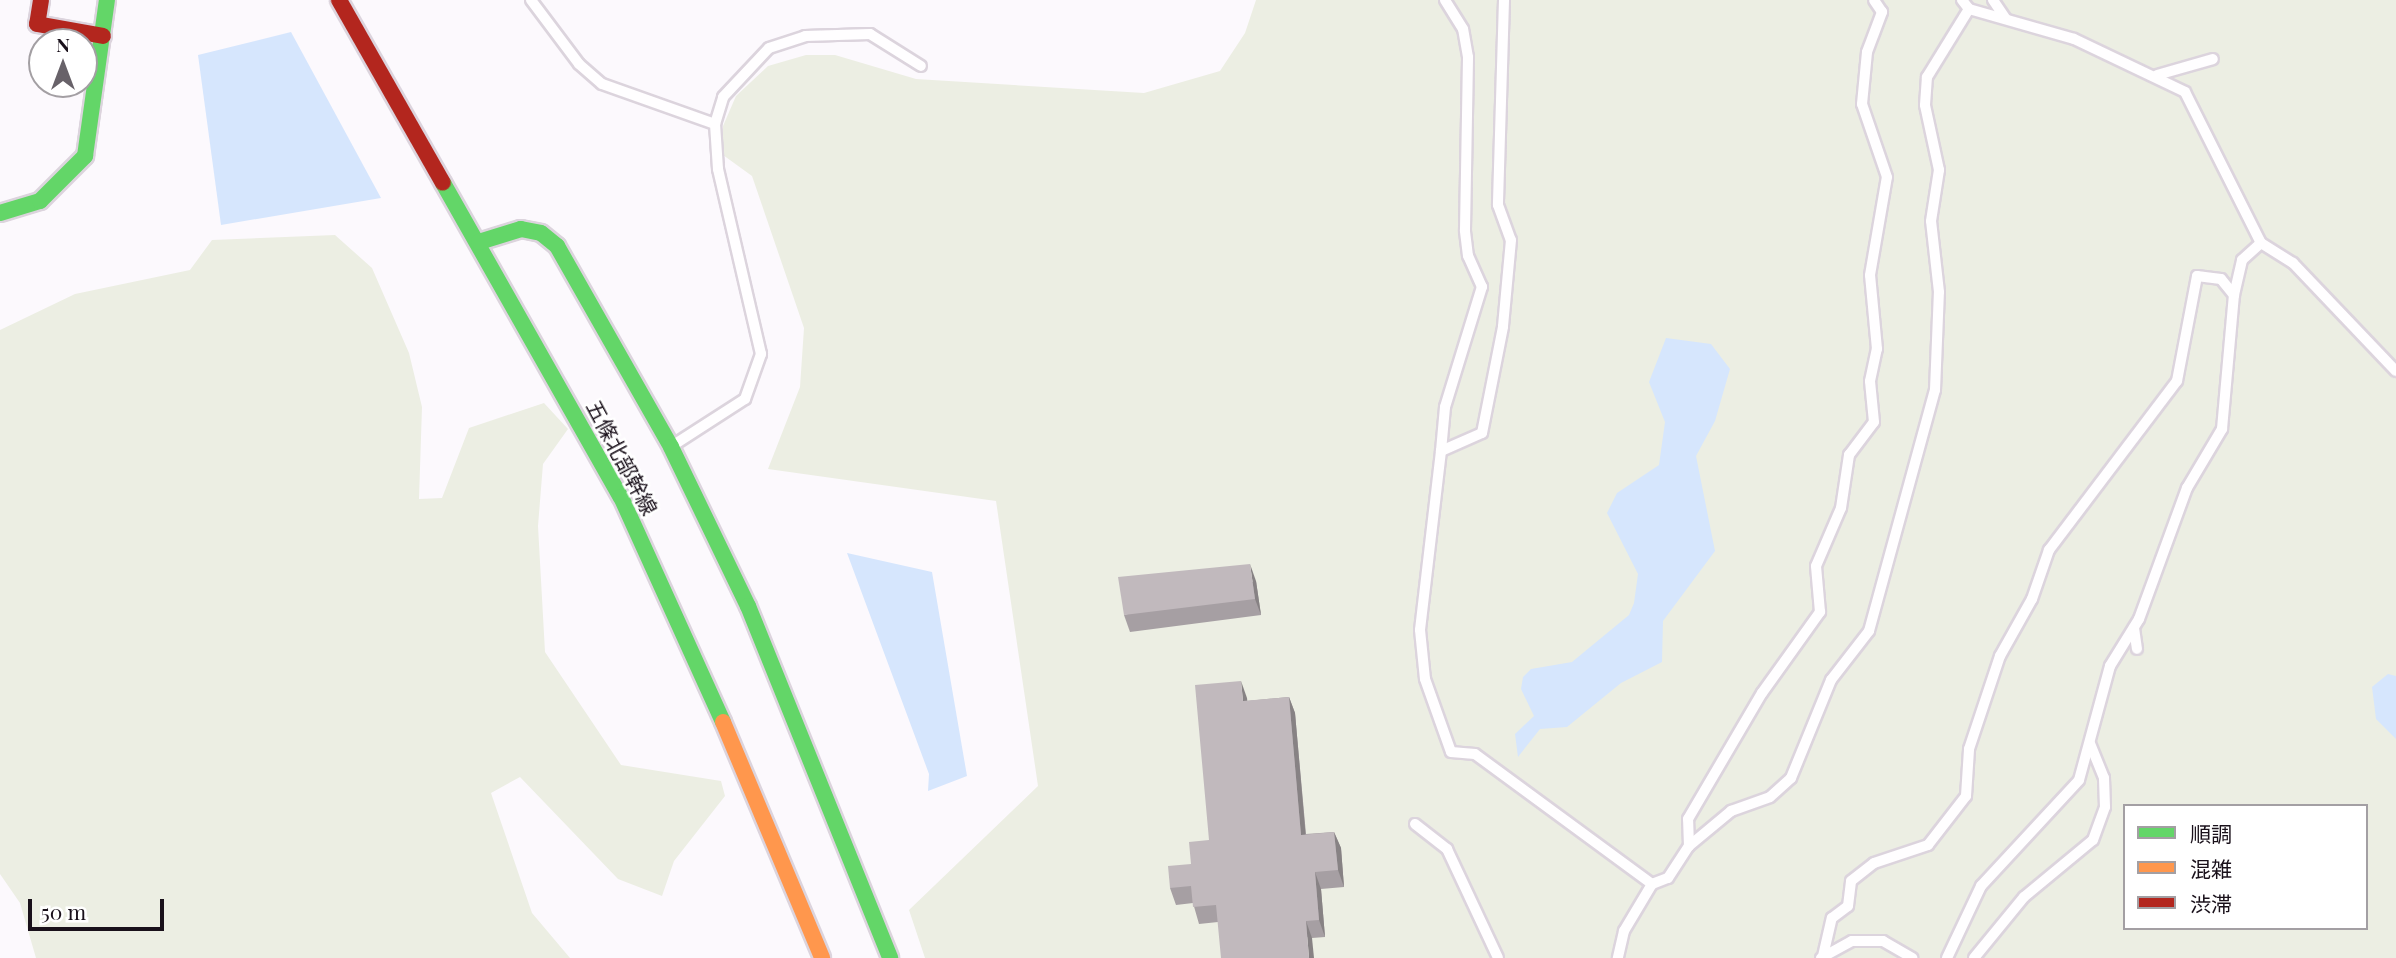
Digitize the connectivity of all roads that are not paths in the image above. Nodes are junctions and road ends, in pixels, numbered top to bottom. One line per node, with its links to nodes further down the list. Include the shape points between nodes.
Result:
1 (41, 0): 11 (street, via 37,24)
2 (107, 0): 11 (street)
3 (339, 0): 17 (street, 五條北部幹線)
4 (531, 0): 15 (lane, via 579,64 602,84)
5 (1445, 0): 22 (lane, via 1463,29 1468,57 1465,230 1468,256 1482,287 1446,407)
6 (1504, 0): 22 (lane, via 1498,205 1511,240 1503,327 1482,433)
7 (1874, 0): 27 (lane, via 1882,12 1867,52 1862,104 1887,177 1870,263 1874,422 1849,455 1840,508 1816,566 1820,612 1762,693 1688,819)
8 (1993, 0): 10 (lane)
9 (1966, 4): 10 (lane); 27 (lane, via 1927,77 1925,106 1939,170 1931,221 1939,292 1935,390 1879,601 1869,631 1831,680 1791,778 1770,797 1731,811)
10 (2006, 19): 14 (lane)
11 (103, 36): 16 (street, via 85,156 40,201)
12 (2213, 59): 14 (lane)
13 (921, 66): 15 (lane, via 870,34 789,39 737,79)
14 (2157, 75): 18 (lane, via 2185,92)
15 (715, 124): 21 (lane, via 718,169 761,354 745,399)
16 (0, 213)
17 (479, 242): 21 (street, via 521,229 541,233 557,246); 30 (street, 五條北部幹線, via 594,443 668,593)
18 (2261, 243): 19 (lane, via 2242,260); 20 (lane, via 2293,263)
19 (2234, 295): 23 (lane, via 2222,429 2187,488); 29 (lane, via 2221,279 2197,276 2177,381 2049,550 2032,599 2000,656 1969,749 1966,796 1928,845 1874,863 1851,881 1848,906 1832,918)
20 (2396, 371)
21 (671, 447): 31 (street, via 748,606)
22 (1441, 451): 28 (lane, via 1420,630 1425,679 1451,752 1475,754)
23 (2134, 627): 24 (lane); 25 (lane, via 2110,666)
24 (2137, 649)
25 (2090, 743): 35 (lane, via 2067,796 1981,886); 36 (lane, via 2104,778 2105,807 2093,840 2024,897)
26 (1415, 824): 32 (lane, via 1447,849)
27 (1689, 846): 28 (lane, via 1681,866)
28 (1651, 884): 33 (lane, via 1624,931)
29 (1822, 957): 34 (lane, via 1852,941 1883,941)
30 (822, 958)
31 (890, 958)
32 (1498, 958)
33 (1618, 958)
34 (1913, 958)
35 (1947, 958)
36 (1974, 958)

